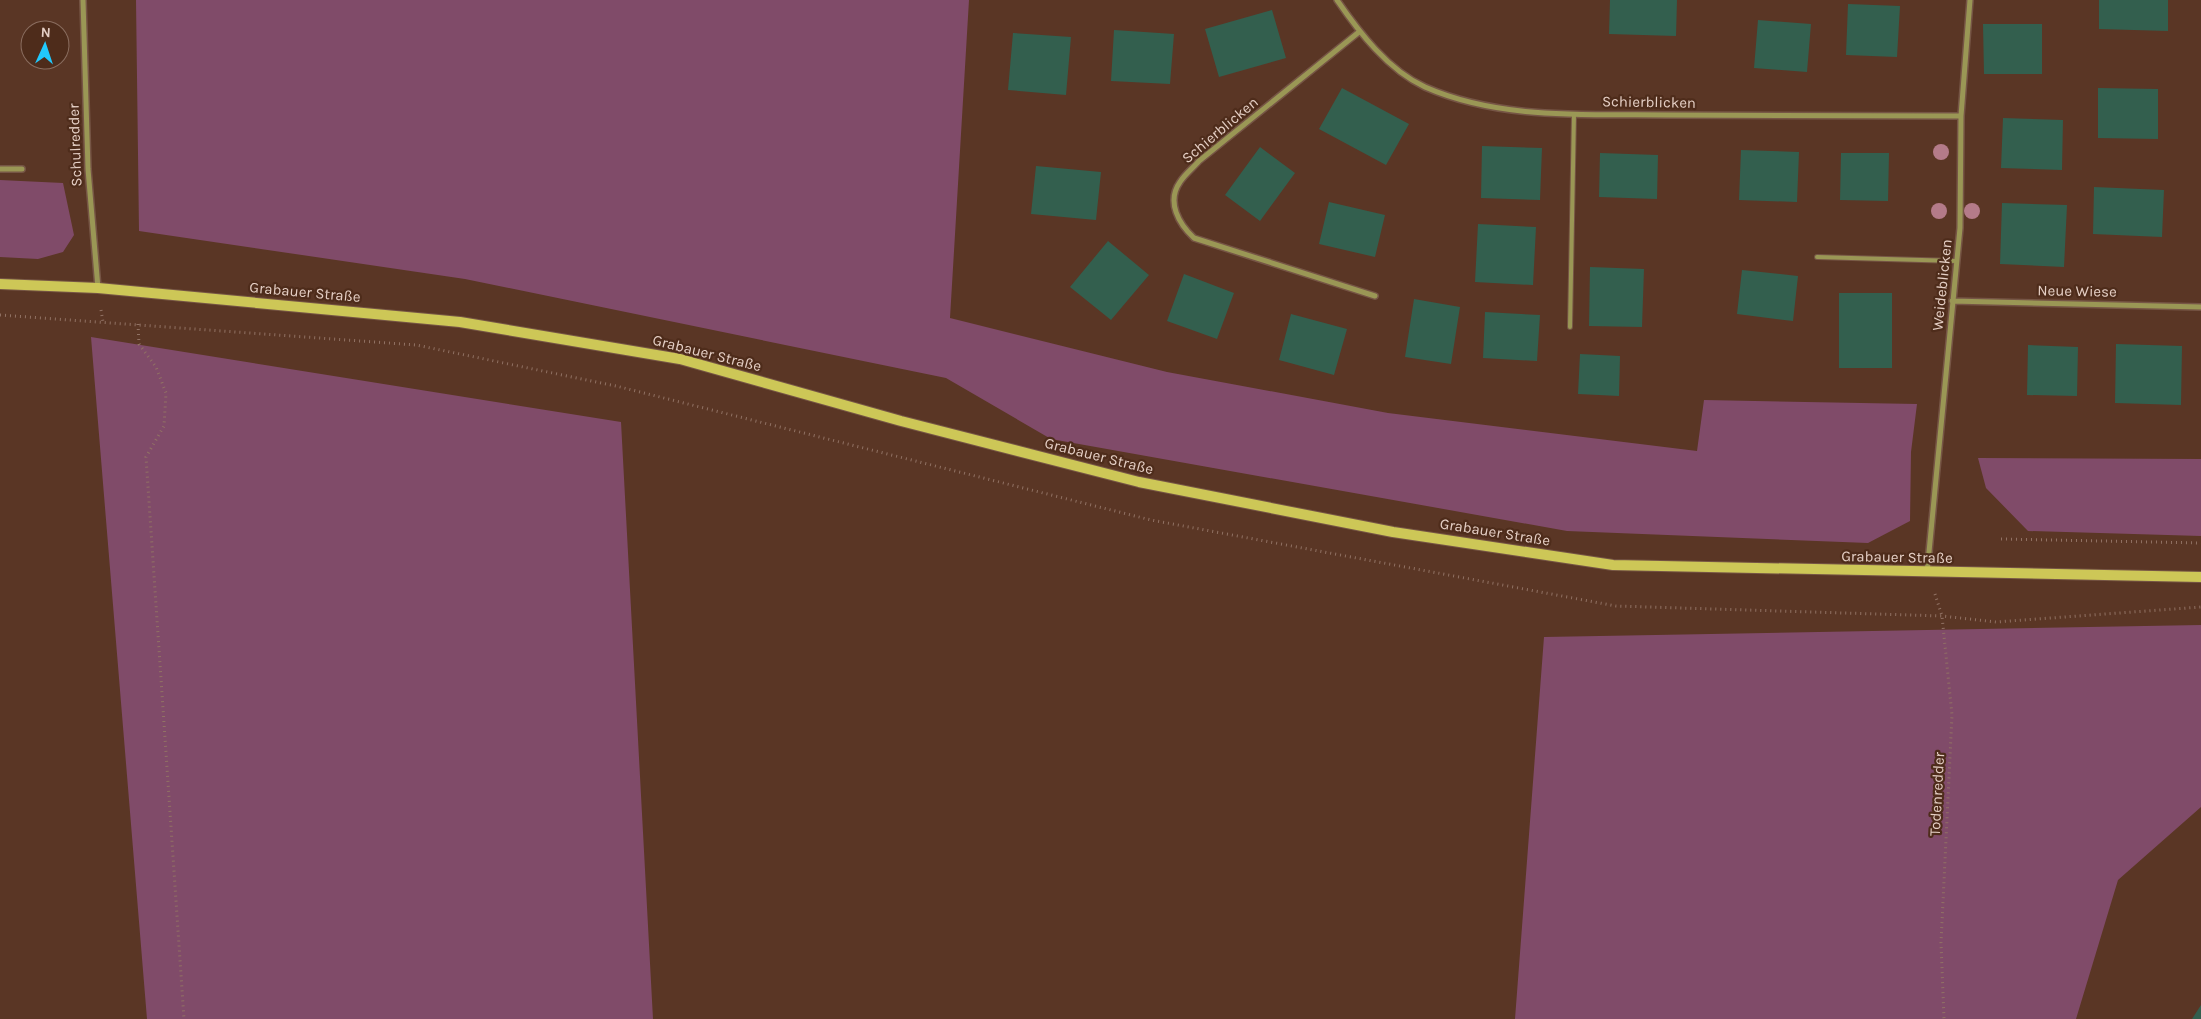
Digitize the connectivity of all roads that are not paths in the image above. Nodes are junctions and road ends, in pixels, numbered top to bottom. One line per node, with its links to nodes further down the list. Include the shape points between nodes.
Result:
1 (84, 0): 12 (street, Schulredder, via 88,169)
2 (1337, 0): 4 (street, Schierblicken)
3 (1970, 0): 6 (street, Weideblicken)
4 (1359, 32): 5 (street, Schierblicken, via 1388,61 1423,86 1457,99 1495,108); 13 (street, Schierblicken, via 1199,161 1179,183 1175,198 1176,215 1182,227 1194,238)
5 (1574, 114): 6 (street, Schierblicken); 16 (lane)
6 (1961, 116): 10 (street, Weideblicken, via 1960,228)
7 (0, 169): 8 (street)
8 (22, 169)
9 (1817, 257): 10 (lane)
10 (1956, 261): 14 (street, Weideblicken)
11 (0, 284): 12 (main road, Grabauer Straße)
12 (98, 288): 17 (main road, Grabauer Straße, via 460,322 680,359 901,422 1139,482 1402,534 1612,565)
13 (1375, 296)
14 (1952, 302): 15 (street, Neue Wiese); 17 (street, Weideblicken)
15 (2201, 306)
16 (1570, 327)
17 (1927, 573): 18 (main road, Grabauer Straße)
18 (2201, 577)

